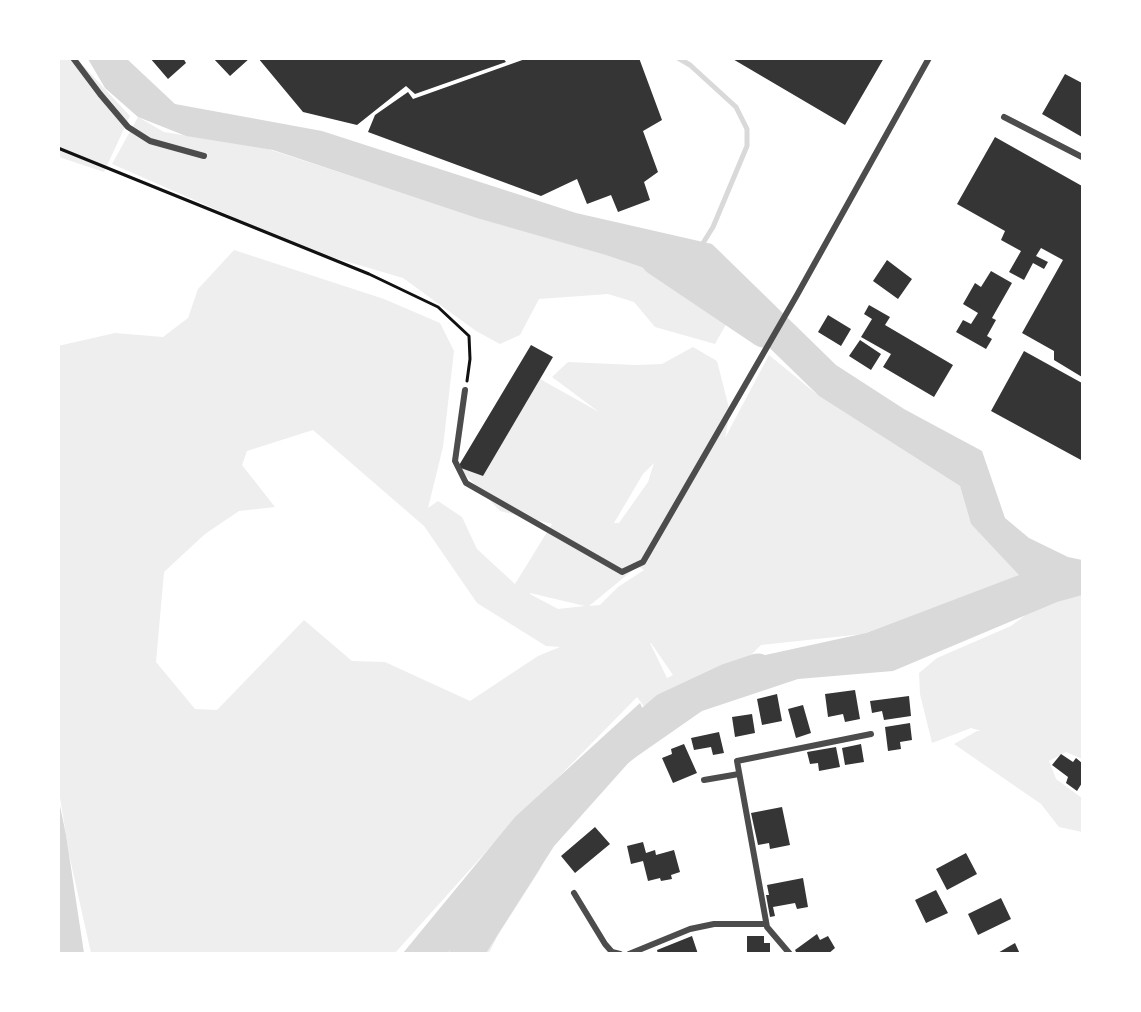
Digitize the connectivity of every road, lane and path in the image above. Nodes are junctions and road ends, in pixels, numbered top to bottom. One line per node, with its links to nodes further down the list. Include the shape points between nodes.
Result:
1 (72, 58): 5 (street, via 128,127 150,141)
2 (930, 58): 7 (street, via 643,562 622,572 466,483 455,461)
3 (1004, 117): 6 (street)
4 (58, 148): 7 (path, via 438,306 469,336)
5 (204, 156)
6 (1083, 157)
7 (465, 390)
8 (870, 734): 9 (street, via 737,761)
9 (739, 774): 10 (street); 12 (street)
10 (704, 780)
11 (574, 893): 13 (street, via 604,944)
12 (766, 924): 14 (street, via 714,924 690,929); 15 (street)
13 (620, 954)
14 (629, 954)
15 (790, 954)

